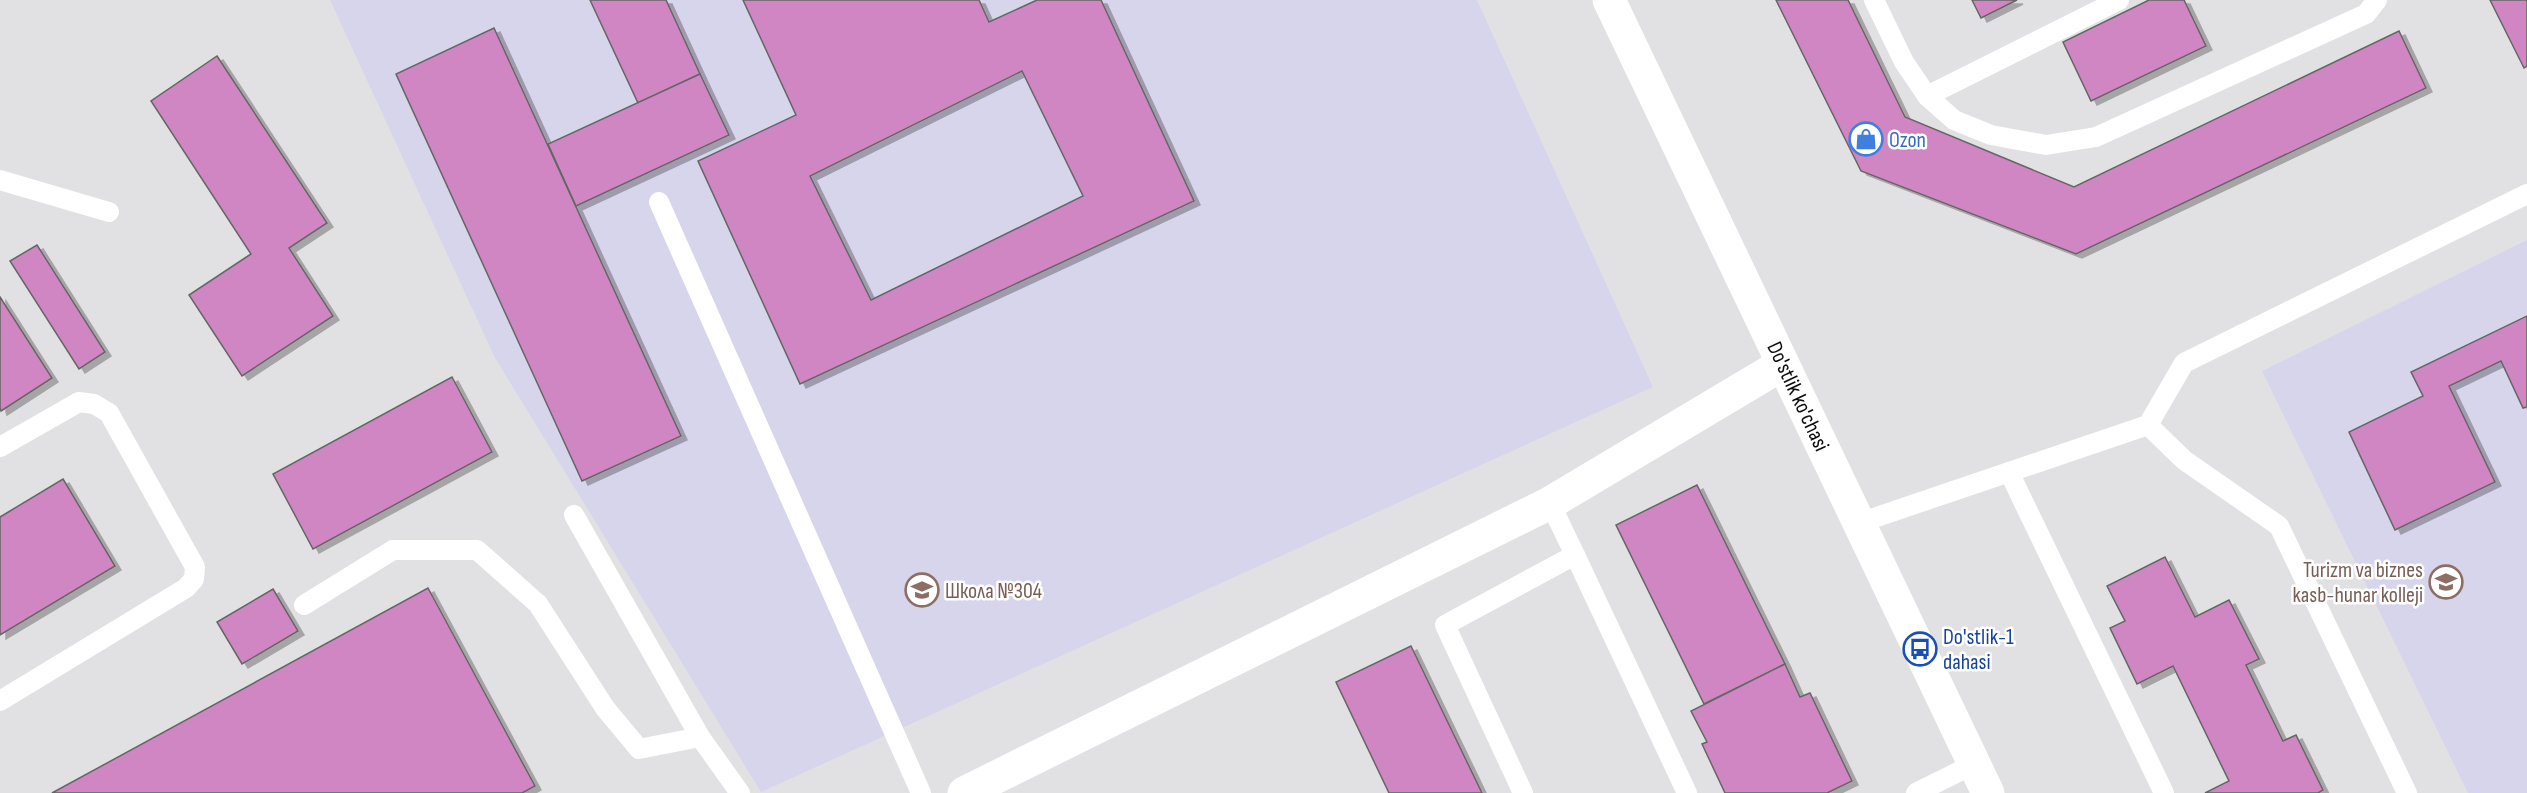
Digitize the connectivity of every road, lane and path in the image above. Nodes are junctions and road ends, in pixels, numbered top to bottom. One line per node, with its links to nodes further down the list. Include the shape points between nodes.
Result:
1 (1609, 0): 10 (street, Do'stlik ko'chasi)
2 (1874, 0): 5 (lane, via 1904,62)
3 (2119, 0): 5 (lane)
4 (2377, 0): 5 (lane, via 2366,14 2096,137 2046,145 1991,135 1954,120)
5 (1927, 96)
6 (0, 180): 9 (lane)
7 (2527, 194): 11 (lane, via 2184,363)
8 (660, 202): 23 (lane)
9 (109, 212)
10 (1783, 364): 14 (street); 16 (street, Do'stlik ko'chasi)
11 (2148, 425): 13 (lane); 30 (lane, via 2184,460 2279,526)
12 (0, 447): 19 (lane, via 79,402 94,404 109,413 195,567 194,579 186,588)
13 (2009, 472): 16 (lane); 29 (lane)
14 (1550, 503): 17 (lane); 24 (street)
15 (574, 515): 20 (lane)
16 (1859, 523): 21 (street, Do'stlik ko'chasi)
17 (1575, 555): 25 (lane, via 1445,625); 26 (lane)
18 (304, 605): 20 (lane, via 393,550 477,550 538,604 605,708 639,749)
19 (0, 701)
20 (700, 737): 22 (lane)
21 (1974, 764): 27 (lane); 28 (street, Do'stlik ko'chasi)
22 (740, 793)
23 (921, 793)
24 (964, 793)
25 (1523, 793)
26 (1687, 793)
27 (1916, 793)
28 (1988, 793)
29 (2164, 793)
30 (2407, 793)

